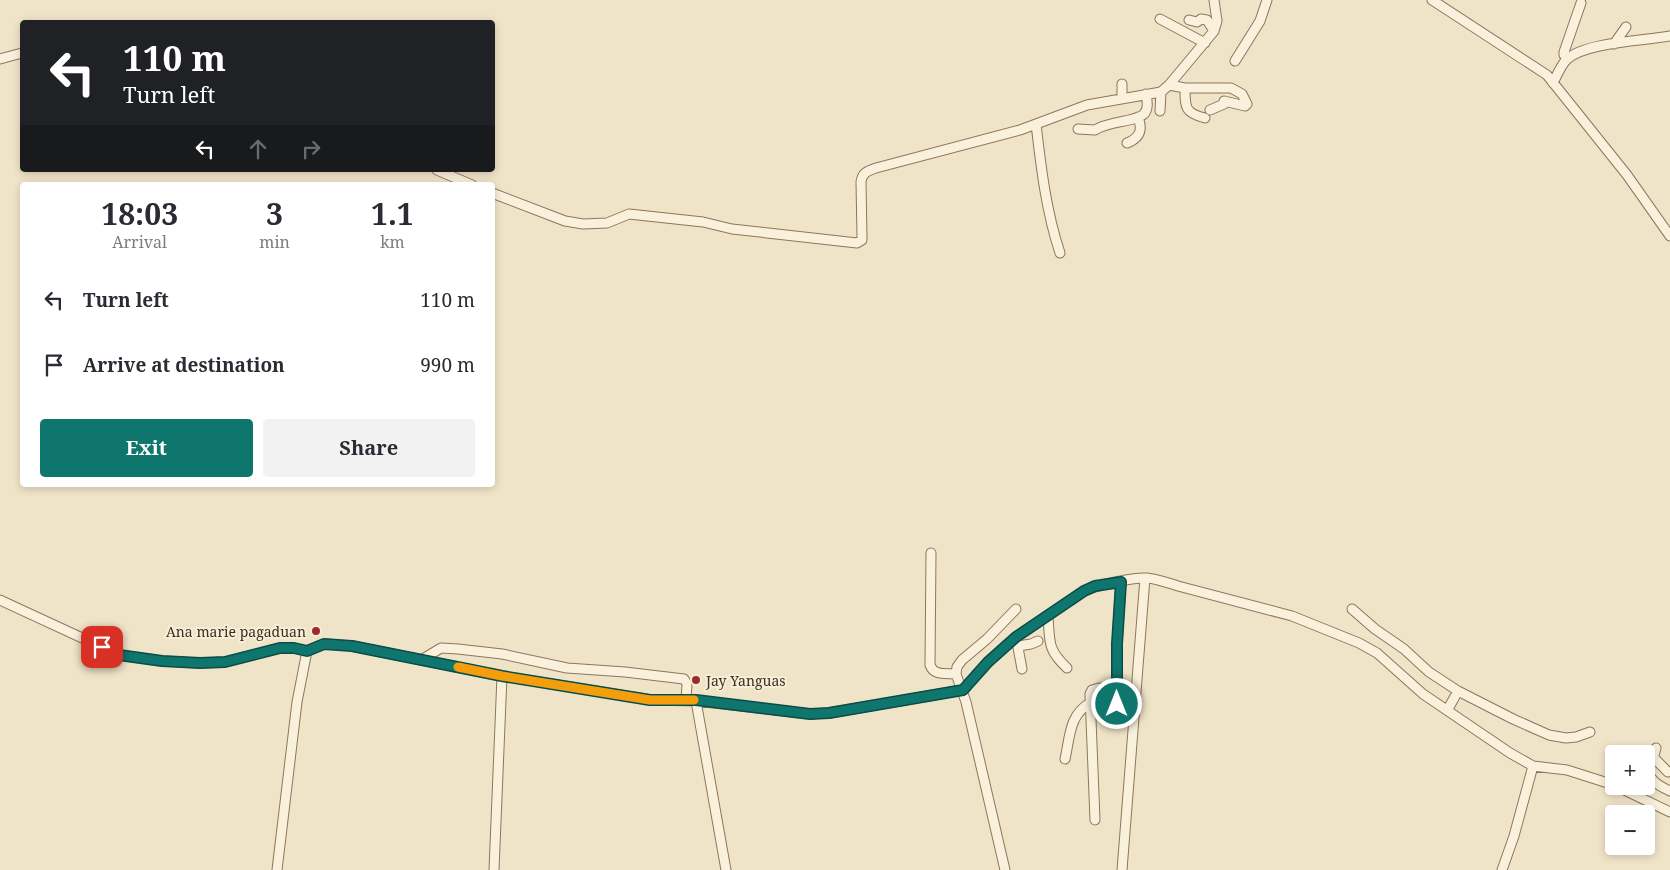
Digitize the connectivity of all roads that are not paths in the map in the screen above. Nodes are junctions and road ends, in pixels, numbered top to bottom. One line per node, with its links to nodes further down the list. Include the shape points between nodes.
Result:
1 (1214, 0): 8 (street, via 1217,22)
2 (1268, 0): 15 (street, via 1260,21)
3 (1432, 0): 16 (street, via 1539,69)
4 (1581, 2): 13 (street, via 1564,52)
5 (1160, 19): 10 (street)
6 (1189, 20): 8 (street, via 1207,20)
7 (1626, 27): 11 (street)
8 (1214, 31): 10 (street)
9 (1670, 36): 11 (street)
10 (1205, 42): 18 (street)
11 (1614, 44): 13 (street)
12 (20, 54): 14 (street)
13 (1569, 58): 16 (street)
14 (0, 59)
15 (1234, 61)
16 (1553, 83): 33 (street, via 1627,175)
17 (1122, 84): 23 (street)
18 (1169, 85): 19 (street); 21 (street)
19 (1185, 88): 20 (street); 24 (street, via 1187,109 1191,114 1208,114)
20 (1222, 88): 24 (street); 24 (street, via 1237,90 1247,104)
21 (1161, 92): 22 (street); 25 (street)
22 (1146, 94): 23 (street); 26 (street, via 1147,108)
23 (1122, 98): 27 (street, via 1087,105)
24 (1224, 105)
25 (1160, 111)
26 (1138, 117): 28 (street, via 1102,125 1094,130); 29 (street, via 1140,134)
27 (1036, 124): 32 (street, via 865,172 861,182 862,237 857,243 629,214 607,223 582,224 565,221); 34 (street, via 1042,172)
28 (1078, 129)
29 (1127, 143)
30 (442, 172): 31 (street)
31 (465, 182)
32 (495, 194)
33 (1670, 236)
34 (1060, 253)
35 (931, 553): 48 (street, via 930,664 932,671 937,673)
36 (1145, 578): 37 (street); 55 (street, via 1292,616 1359,643 1377,653 1423,694); 74 (street)
37 (1121, 582): 41 (street, via 1084,591); 51 (street)
38 (0, 600): 44 (street, via 119,655 200,663 225,662 280,648)
39 (1016, 609): 48 (street, via 962,660)
40 (1352, 609): 52 (street)
41 (1048, 616): 43 (street); 46 (street, via 1051,648)
42 (1038, 641): 43 (street, via 1031,644)
43 (1017, 642): 47 (street); 50 (street, via 988,662)
44 (307, 651): 45 (street, via 324,644 352,646); 70 (street, via 297,702)
45 (421, 660): 49 (street); 53 (street, via 441,648 458,649 502,654 567,668 684,679)
46 (1067, 668)
47 (1022, 669)
48 (956, 674): 50 (street)
49 (502, 676): 53 (street, via 650,700); 71 (street)
50 (963, 690): 53 (street, via 820,714); 73 (street)
51 (1117, 690): 54 (street, via 1092,690); 56 (street)
52 (1457, 692): 55 (street); 57 (street, via 1549,735 1566,738)
53 (691, 700): 72 (street)
54 (1090, 703): 60 (street, via 1081,708 1074,718); 69 (street)
55 (1449, 708): 62 (street)
56 (1117, 719)
57 (1590, 732)
58 (1656, 748): 59 (street)
59 (1655, 753)
60 (1065, 759)
61 (1655, 759): 63 (street)
62 (1533, 766): 64 (street, via 1567,770); 75 (street)
63 (1668, 772)
64 (1605, 783)
65 (1655, 783): 66 (street)
66 (1670, 791)
67 (1634, 795): 68 (street)
68 (1670, 812)
69 (1095, 820)
70 (277, 870)
71 (494, 870)
72 (726, 870)
73 (1005, 870)
74 (1122, 870)
75 (1502, 870)

